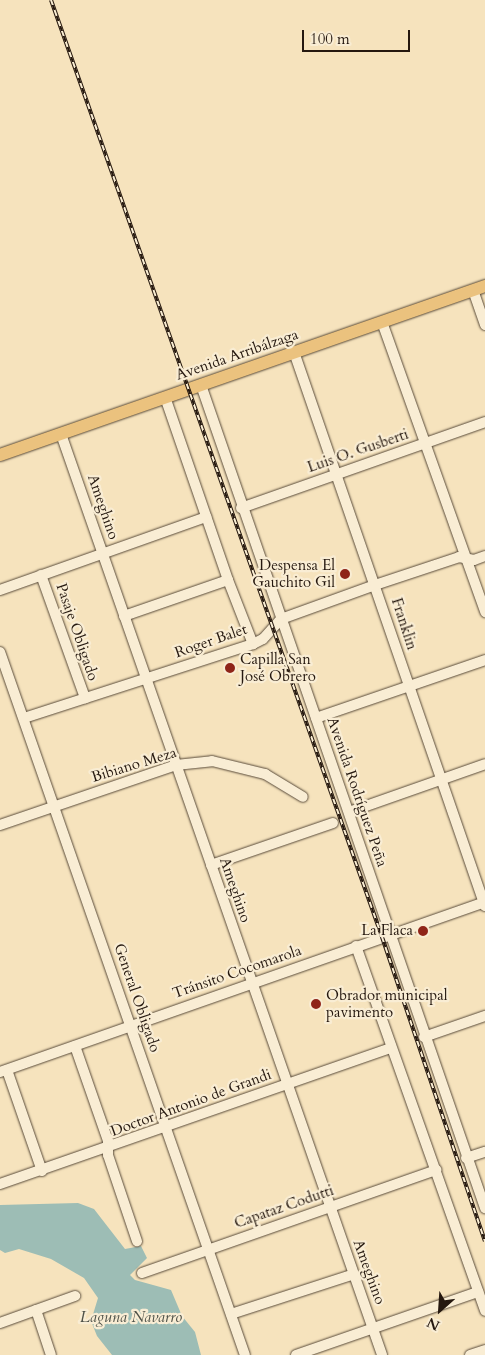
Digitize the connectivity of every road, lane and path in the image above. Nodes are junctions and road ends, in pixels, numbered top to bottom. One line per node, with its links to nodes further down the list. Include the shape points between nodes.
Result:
1 (479, 288): 2 (main road, Avenida Arribálzaga); 3 (street)
2 (382, 322): 4 (main road, Avenida Arribálzaga); 9 (street)
3 (485, 325)
4 (294, 352): 5 (main road, Avenida Arribálzaga); 11 (street, Franklin)
5 (201, 385): 6 (main road, Avenida Arribálzaga); 12 (street, Avenida Rodríguez Peña)
6 (165, 397): 8 (main road, Avenida Arribálzaga); 13 (street)
7 (485, 422): 9 (street, Luis O. Gusberti)
8 (61, 434): 10 (main road, Avenida Arribálzaga); 14 (street, Ameghino)
9 (424, 443): 11 (street, Luis O. Gusberti); 16 (street)
10 (0, 455)
11 (336, 474): 12 (street, Luis O. Gusberti); 19 (street, Franklin)
12 (241, 508): 23 (street, Avenida Rodríguez Peña)
13 (206, 517): 14 (street); 18 (street)
14 (103, 554): 17 (street); 22 (street, Ameghino)
15 (485, 556): 16 (street, Roger Balet)
16 (467, 558): 19 (street, Roger Balet, via 459,557); 21 (street)
17 (42, 576): 20 (street); 30 (street, Pasaje Obligado)
18 (228, 580): 22 (street); 24 (street)
19 (375, 585): 23 (street, Roger Balet); 29 (street, Franklin)
20 (0, 590)
21 (485, 612)
22 (124, 616): 28 (street, Ameghino)
23 (281, 619): 24 (street, Roger Balet); 32 (street, Avenida Rodríguez Peña)
24 (253, 644): 28 (street, Roger Balet)
25 (0, 652): 27 (street, General Obligado)
26 (485, 660): 29 (street)
27 (4, 675): 31 (street, General Obligado)
28 (146, 679): 30 (street, Roger Balet); 34 (street, Ameghino)
29 (408, 686): 32 (street); 35 (street, Franklin)
30 (85, 698): 31 (street, Roger Balet)
31 (24, 718): 37 (street, General Obligado)
32 (316, 718): 38 (street, Avenida Rodríguez Peña)
33 (485, 764): 35 (street)
34 (176, 765): 36 (street, Bibiano Meza, via 212,760 256,771 284,783); 37 (street, Bibiano Meza); 41 (street, Ameghino)
35 (442, 779): 38 (street); 42 (street, Franklin)
36 (303, 797)
37 (54, 806): 40 (street, Bibiano Meza); 47 (street, General Obligado)
38 (349, 812): 43 (street, Avenida Rodríguez Peña)
39 (333, 823): 41 (street)
40 (0, 825)
41 (212, 866): 45 (street, Ameghino)
42 (485, 904): 43 (street, Tránsito Cocomarola)
43 (389, 935): 44 (street, Tránsito Cocomarola); 48 (street, Avenida Rodríguez Peña)
44 (356, 946): 45 (street, Tránsito Cocomarola); 50 (street)
45 (252, 983): 47 (street, Tránsito Cocomarola); 52 (street, Ameghino)
46 (485, 1016): 48 (street)
47 (130, 1026): 49 (street, Tránsito Cocomarola); 53 (street, General Obligado)
48 (424, 1037): 56 (street, Avenida Rodríguez Peña)
49 (76, 1046): 51 (street, Tránsito Cocomarola); 54 (street)
50 (391, 1048): 52 (street, Doctor Antonio de Grandi); 57 (street)
51 (4, 1071): 58 (street)
52 (287, 1084): 53 (street, Doctor Antonio de Grandi); 60 (street, Ameghino)
53 (164, 1127): 54 (street, Doctor Antonio de Grandi); 63 (street, General Obligado)
54 (108, 1148): 58 (street, Doctor Antonio de Grandi); 62 (street)
55 (485, 1152): 56 (street)
56 (466, 1158): 61 (street, Avenida Rodríguez Peña)
57 (436, 1170): 60 (street, Capataz Codutti); 66 (street)
58 (42, 1171): 59 (street, Doctor Antonio de Grandi)
59 (0, 1184)
60 (330, 1208): 63 (street, Capataz Codutti); 65 (street, Ameghino)
61 (485, 1208)
62 (137, 1241)
63 (208, 1249): 64 (street, Capataz Codutti); 70 (street, General Obligado)
64 (142, 1274)
65 (354, 1274): 70 (street); 72 (street, Ameghino)
66 (478, 1292): 69 (street); 72 (street)
67 (75, 1296): 68 (street)
68 (36, 1310): 71 (street); 75 (street)
69 (485, 1311)
70 (231, 1314): 76 (street, General Obligado)
71 (0, 1322)
72 (373, 1328): 74 (street); 78 (street, Ameghino)
73 (485, 1350): 79 (street)
74 (309, 1353): 77 (street)
75 (51, 1355)
76 (245, 1355)
77 (296, 1355)
78 (382, 1355)
79 (470, 1355)

